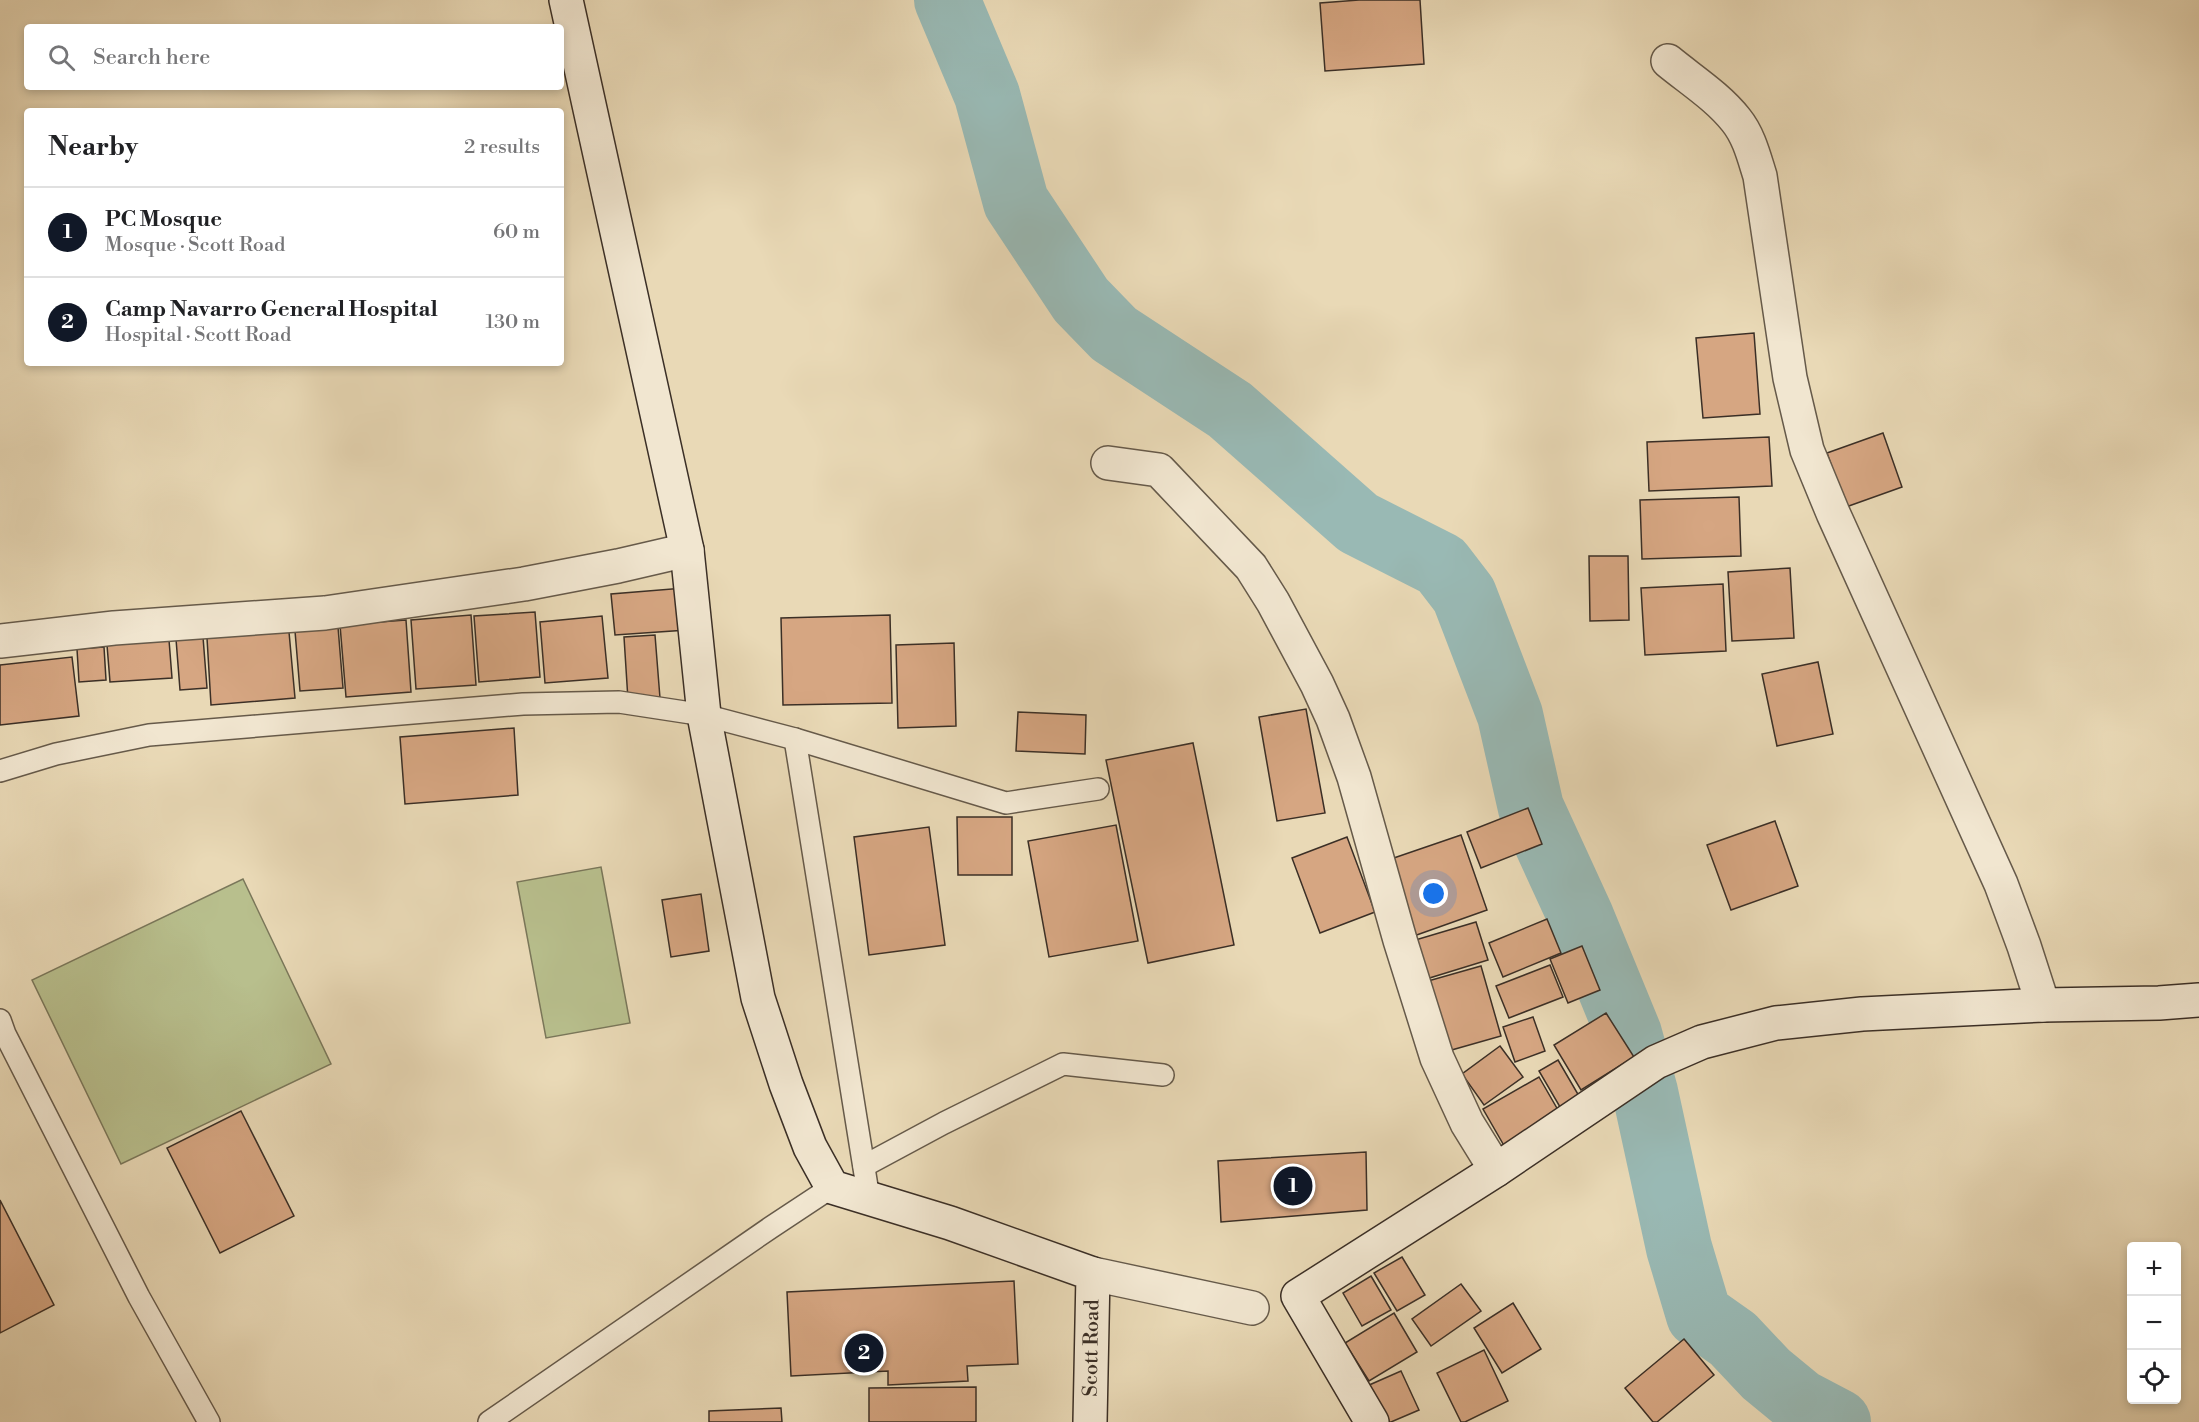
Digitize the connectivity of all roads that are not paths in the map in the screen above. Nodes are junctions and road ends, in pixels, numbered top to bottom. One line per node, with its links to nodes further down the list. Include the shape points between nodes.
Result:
1 (566, 0): 4 (street)
2 (1668, 61): 11 (street, via 1737,120 1751,146 1760,176 1790,378 1807,450 2001,884)
3 (1108, 463): 15 (street, via 1159,470 1251,567 1273,602 1334,719 1437,1058 1467,1123)
4 (687, 550): 5 (street, via 524,584 325,613 114,628); 6 (street)
5 (0, 641)
6 (704, 715): 7 (lane); 8 (lane, via 619,702 523,704 149,735 56,754); 16 (street, via 758,998 810,1147)
7 (795, 738): 9 (lane, via 1005,803); 14 (lane)
8 (0, 771)
9 (1098, 789)
10 (2199, 1000): 11 (street)
11 (2043, 1005): 15 (street, via 1862,1014 1776,1023 1702,1042 1647,1069)
12 (0, 1020): 20 (lane, via 139,1297)
13 (1163, 1075): 14 (lane, via 1064,1064)
14 (864, 1167): 17 (lane)
15 (1496, 1170): 23 (street, via 1298,1296)
16 (832, 1187): 17 (street); 21 (lane)
17 (869, 1199): 18 (street)
18 (1093, 1274): 19 (street); 22 (street, Scott Road)
19 (1252, 1308)
20 (209, 1422)
21 (489, 1422)
22 (1090, 1422)
23 (1372, 1422)

